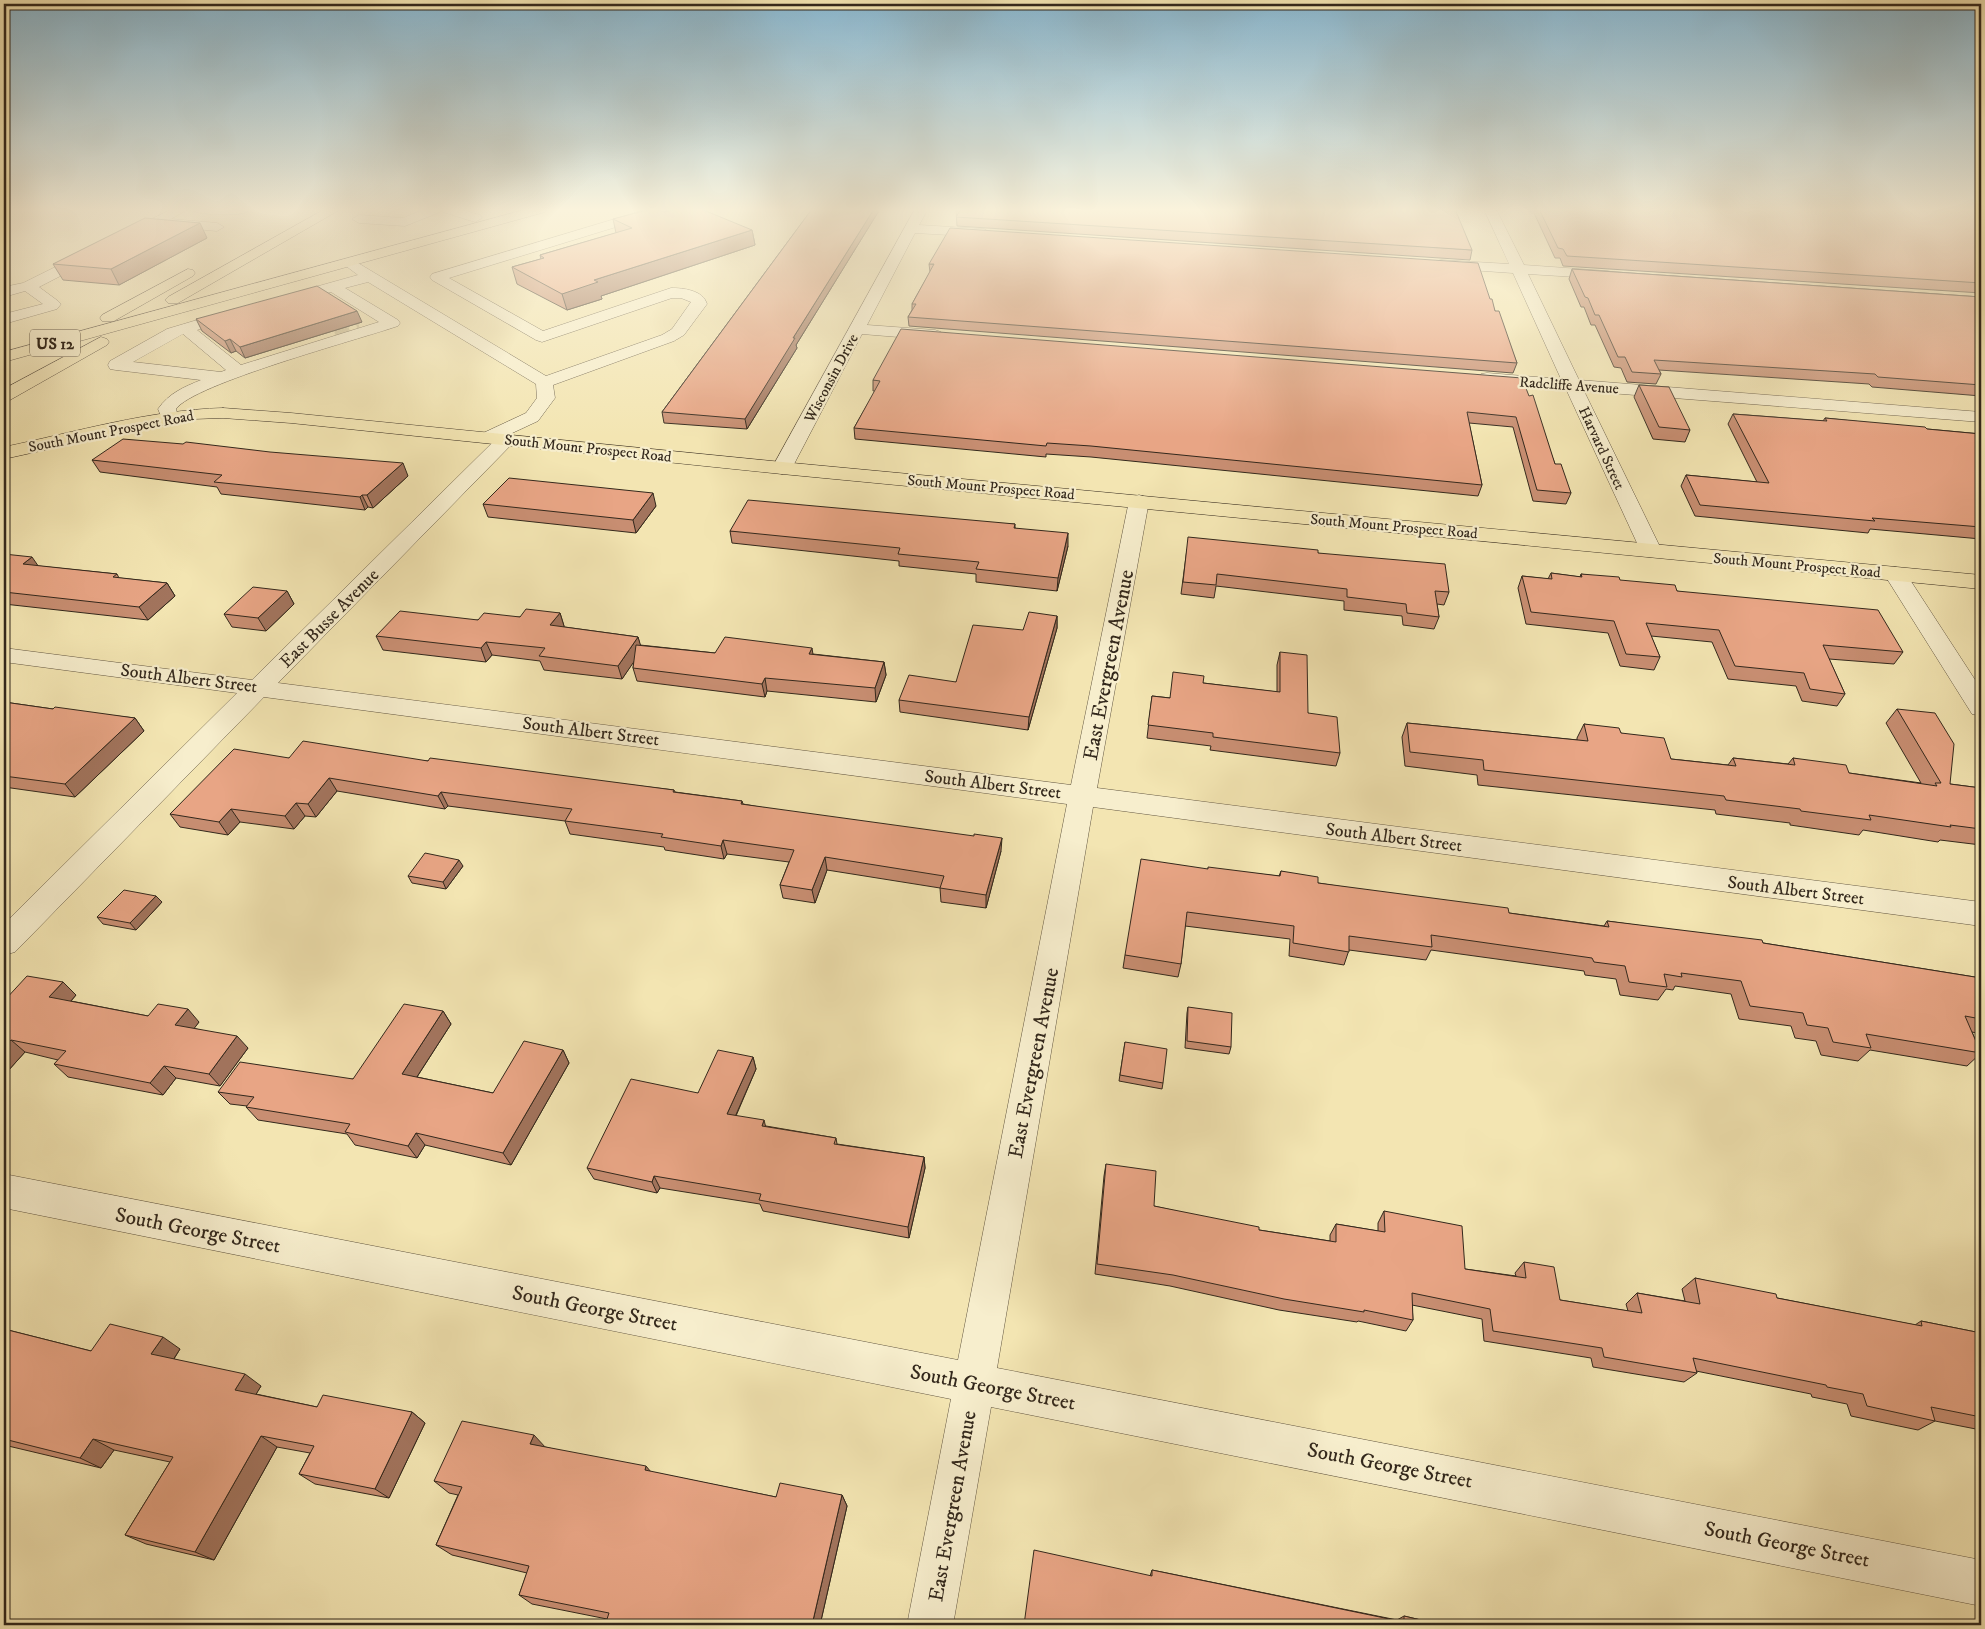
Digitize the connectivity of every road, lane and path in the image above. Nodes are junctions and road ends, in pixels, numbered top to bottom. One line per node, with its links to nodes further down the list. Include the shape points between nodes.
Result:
1 (170, 285): 21 (main road)
2 (200, 285): 15 (main road)
3 (228, 285): 15 (main road)
4 (256, 285): 18 (main road, US 12)
5 (336, 285): 12 (street)
6 (383, 285): 13 (street)
7 (405, 285): 13 (street)
8 (438, 285): 27 (street)
9 (881, 285): 24 (street, Wisconsin Drive)
10 (1526, 285): 36 (street, Harvard Street)
11 (28, 286): 14 (street); 20 (street, via 52,306)
12 (332, 286): 16 (street); 19 (street)
13 (392, 290): 29 (street)
14 (4, 292)
15 (173, 300): 18 (main road)
16 (277, 302)
17 (249, 310): 23 (street)
18 (141, 314): 21 (main road, US 12); 37 (main road)
19 (384, 318): 22 (street); 30 (street, via 392,323)
20 (4, 319)
21 (107, 324): 28 (main road, US 12); 31 (main road, US 12)
22 (358, 326)
23 (185, 328): 32 (street); 33 (street, via 159,339 116,365)
24 (858, 329): 26 (street); 44 (street, Wisconsin Drive)
25 (334, 334): 30 (street, via 305,343)
26 (949, 336)
27 (542, 337): 29 (street); 35 (street, via 671,293 684,293 698,300 699,304 678,332 668,338)
28 (4, 345)
29 (497, 353): 35 (street)
30 (294, 354): 32 (street)
31 (8, 364)
32 (238, 371): 33 (street)
33 (222, 377): 38 (street, via 178,398 167,409)
34 (1473, 377): 36 (street, Radcliffe Avenue)
35 (544, 382): 39 (street, via 546,398)
36 (1572, 385): 40 (street, Radcliffe Avenue); 46 (street, Harvard Street)
37 (4, 396)
38 (169, 417): 41 (main road, South Mount Prospect Road, via 223,413); 43 (main road, South Mount Prospect Road)
39 (532, 417): 41 (street, East Busse Avenue); 42 (street)
40 (1981, 417)
41 (496, 439): 42 (main road, South Mount Prospect Road); 50 (street, East Busse Avenue)
42 (531, 443): 44 (main road, South Mount Prospect Road)
43 (4, 453)
44 (782, 468): 45 (main road, South Mount Prospect Road)
45 (1139, 501): 46 (main road, South Mount Prospect Road); 52 (street, East Evergreen Avenue)
46 (1651, 551): 47 (main road, South Mount Prospect Road)
47 (1895, 574): 48 (main road, South Mount Prospect Road); 51 (street)
48 (1981, 582)
49 (4, 655): 50 (street, South Albert Street)
50 (260, 688): 52 (street, South Albert Street); 54 (street, East Busse Avenue)
51 (1981, 708)
52 (1082, 795): 53 (street, South Albert Street); 56 (street, East Evergreen Avenue)
53 (1981, 914)
54 (4, 943)
55 (4, 1191): 56 (street, South George Street)
56 (974, 1383): 57 (street, South George Street); 58 (street, East Evergreen Avenue)
57 (1981, 1583)
58 (930, 1625)

